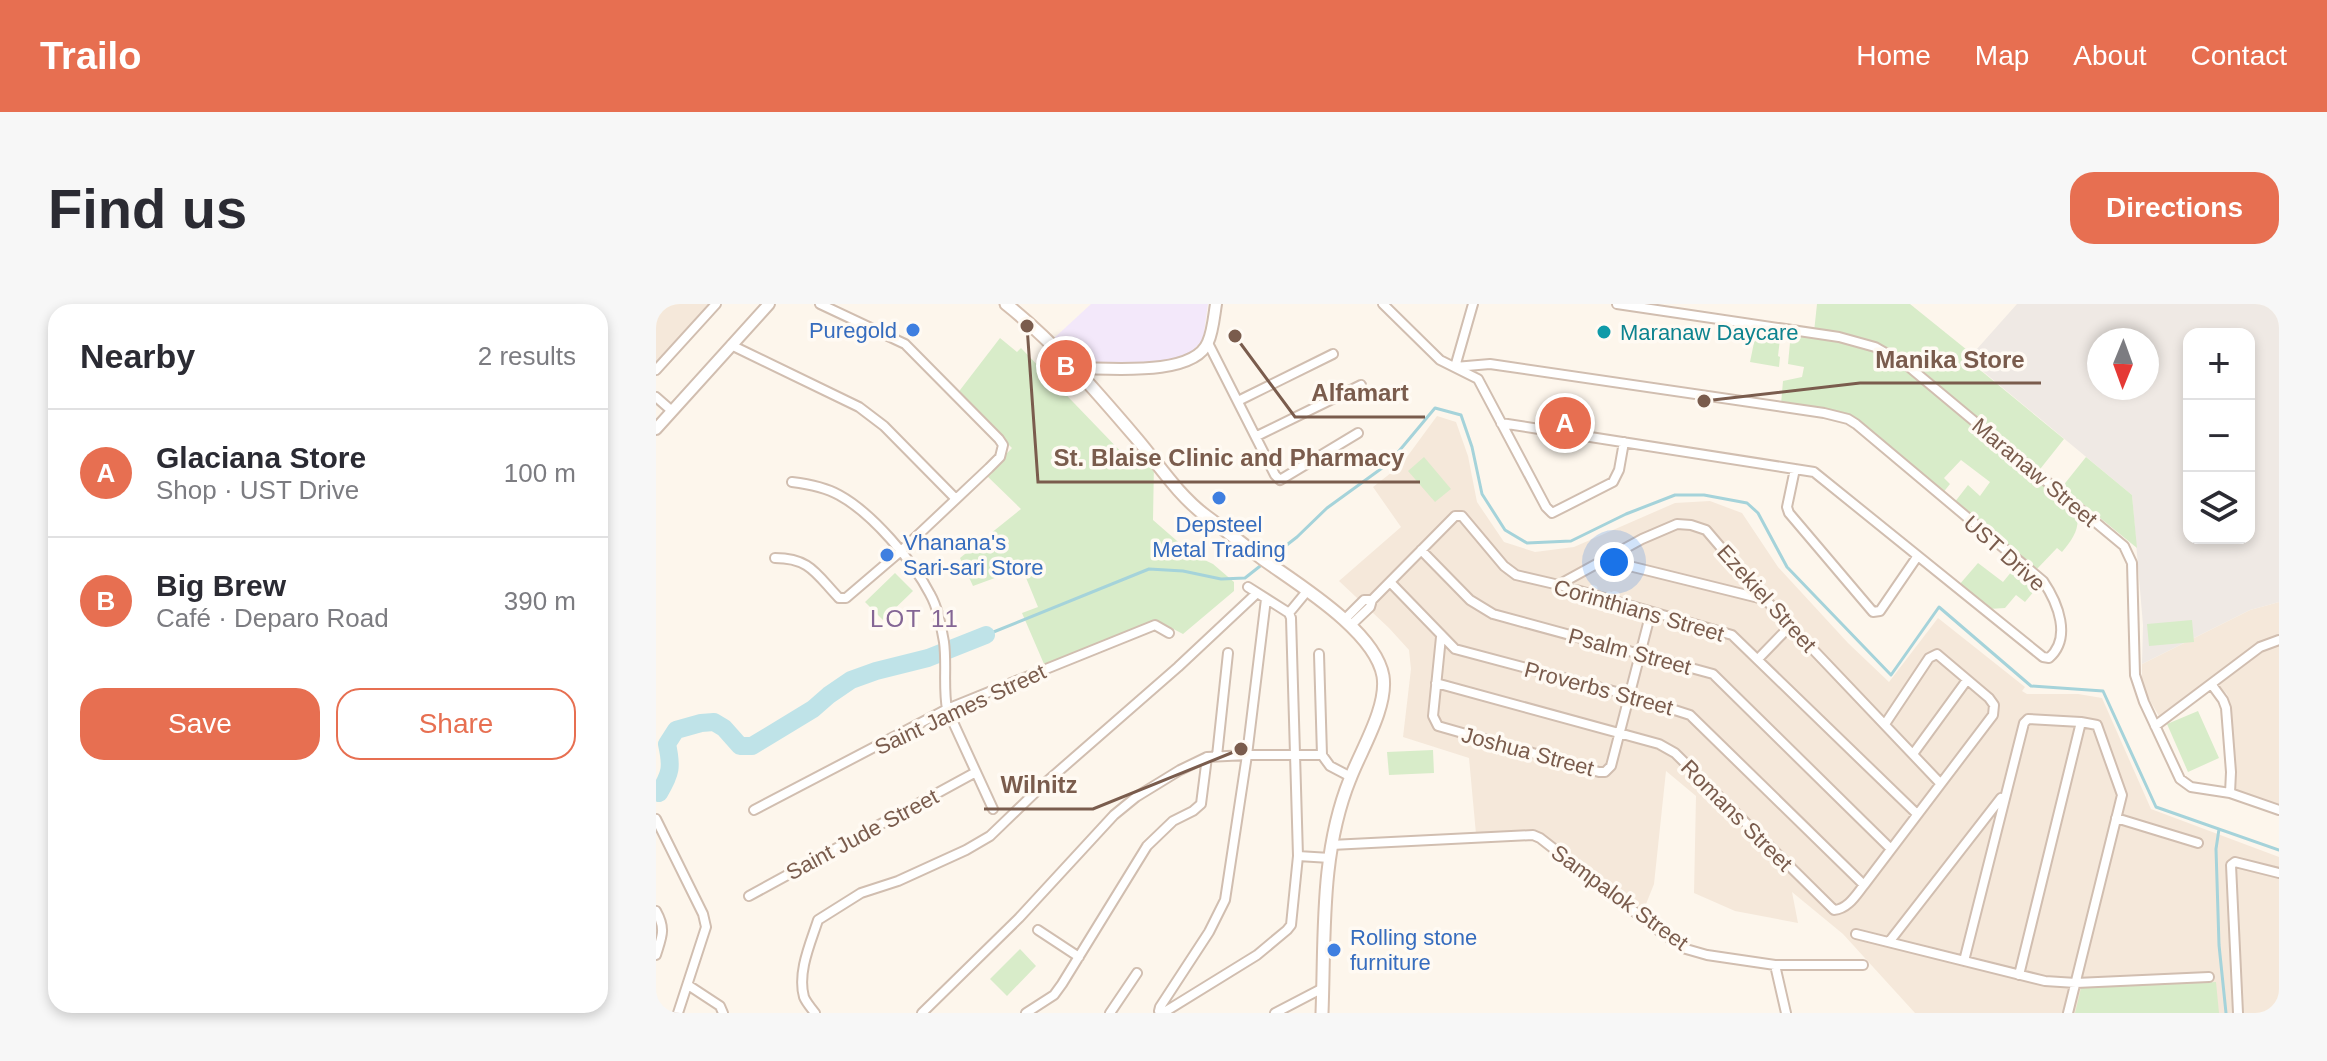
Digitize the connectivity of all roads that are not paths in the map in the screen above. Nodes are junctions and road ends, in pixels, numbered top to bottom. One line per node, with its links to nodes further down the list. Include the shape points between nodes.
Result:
1 (716, 304): 14 (street)
2 (769, 304): 10 (street)
3 (820, 304): 26 (street, via 905,344 1003,445 1000,457)
4 (1216, 304): 9 (street)
5 (1383, 304): 12 (street, via 1440,360)
6 (1473, 304): 12 (street)
7 (1617, 304): 57 (street, Maranaw Street, via 1839,337 1875,347 1908,366 2124,546 2132,563 2135,675)
8 (1012, 306): 13 (main road)
9 (1208, 343): 13 (street, via 1195,359 1175,365); 17 (street)
10 (731, 345): 18 (street); 26 (street, via 859,407)
11 (1333, 354): 17 (street)
12 (1455, 367): 19 (street, via 1478,379); 29 (street, UST Drive, via 1490,364 1848,419 2043,581 2061,625 2057,651 2043,657)
13 (1077, 368): 35 (main road, via 1189,502)
14 (656, 370)
15 (1361, 385): 22 (street)
16 (656, 397): 18 (street)
17 (1238, 401): 22 (street)
18 (672, 411): 20 (street)
19 (1501, 423): 23 (street, UST Drive); 23 (street, via 1552,513 1613,482)
20 (656, 429)
21 (1358, 433): 22 (street, via 1282,480)
22 (1257, 436)
23 (1624, 442): 24 (street, UST Drive)
24 (1795, 469): 29 (street, UST Drive, via 1825,479); 29 (street, via 1789,513 1873,612 1880,611)
25 (792, 482): 28 (street, via 838,494 859,507)
26 (956, 499): 28 (street)
27 (1421, 550): 32 (street); 33 (street, Corinthians Street, via 1455,516 1462,516 1516,575); 48 (street, Psalm Street, via 1480,608)
28 (901, 551): 30 (street, via 846,598 839,598 806,563); 54 (street, via 931,595 946,657)
29 (1917, 557)
30 (775, 558)
31 (1605, 559): 33 (street, Ezekiel Street); 38 (street); 38 (street, Ezekiel Street, via 1677,524 1691,525 1706,530)
32 (1390, 582): 41 (street, via 1372,600 1364,600); 44 (street, Proverbs Street)
33 (1559, 585): 39 (street, Corinthians Street)
34 (1248, 587): 36 (street)
35 (1308, 590): 40 (street); 41 (main road)
36 (1257, 593): 37 (street); 101 (street, via 990,836 861,893 818,920 803,986 804,999)
37 (1266, 599): 40 (street); 61 (street)
38 (1765, 599): 42 (street, Ezekiel Street)
39 (1651, 612): 48 (street); 49 (street, Corinthians Street, via 1732,635)
40 (1289, 613): 59 (street)
41 (1347, 623): 66 (main road, via 1380,663 1383,679 1379,710)
42 (1790, 626): 49 (street); 56 (street, Ezekiel Street)
43 (1169, 633): 54 (street, Saint James Street, via 1155,625)
44 (1441, 637): 51 (street, Joshua Street); 53 (street, Proverbs Street, via 1455,649)
45 (2279, 640): 52 (street, via 2260,647)
46 (1228, 653): 63 (street)
47 (1319, 654): 62 (street)
48 (1639, 654): 53 (street); 78 (street, Psalm Street, via 1713,674)
49 (1758, 659): 73 (street, Corinthians Street)
50 (1967, 680): 56 (street, via 1937,654 1929,658); 60 (street); 67 (street, via 1989,698 1993,715)
51 (1436, 683): 58 (street, Romans Street); 58 (street, Joshua Street, via 1433,716 1438,726 1599,772 1611,766)
52 (2212, 685): 57 (street); 69 (street, via 2226,708)
53 (1628, 695): 58 (street); 82 (street, Proverbs Street, via 1698,720)
54 (947, 709): 65 (street); 71 (street, Saint James Street)
55 (2081, 722): 68 (street, via 2026,721); 74 (street, via 2099,729 2122,795); 94 (street)
56 (1885, 724): 60 (street, Ezekiel Street)
57 (2155, 726): 69 (street, Maranaw Street, via 2186,784)
58 (1617, 734): 82 (street, Romans Street, via 1675,753 1834,910 1846,906)
59 (1295, 754): 61 (street); 62 (street); 79 (street)
60 (1913, 754): 67 (street, Ezekiel Street)
61 (1247, 755): 63 (street); 105 (street, via 1224,906 1160,1007)
62 (1322, 755): 66 (street)
63 (1217, 756): 64 (street)
64 (1207, 757): 89 (street, via 1201,804 1147,846); 102 (street, via 1114,815)
65 (976, 772): 70 (street); 83 (street, Saint Jude Street)
66 (1351, 777): 77 (main road)
67 (1940, 783): 73 (street)
68 (2005, 793): 87 (street); 90 (street)
69 (2230, 793): 72 (street, Maranaw Street)
70 (993, 809)
71 (754, 810)
72 (2279, 810)
73 (1917, 814): 78 (street)
74 (2116, 818): 76 (street); 96 (street)
75 (656, 819): 97 (street, via 706,927)
76 (2198, 843)
77 (1331, 845): 80 (main road); 91 (street, Sampalok Street, via 1533,835 1686,949)
78 (1891, 849): 82 (street)
79 (1298, 856): 80 (street); 105 (street, via 1293,918 1287,930 1257,955)
80 (1330, 858): 98 (main road)
81 (2279, 873): 110 (street, via 2241,862 2230,869)
82 (1864, 885)
83 (749, 896)
84 (656, 911): 88 (street, via 663,923)
85 (1038, 930): 89 (street)
86 (1856, 934): 87 (street)
87 (1889, 942): 90 (street)
88 (656, 955)
89 (1079, 957): 103 (street, via 1054,995)
90 (1964, 961): 94 (street)
91 (1775, 965): 92 (street, Sampalok Street); 108 (street)
92 (1863, 965)
93 (1137, 973): 104 (street)
94 (2019, 975): 96 (street)
95 (2209, 977): 96 (street)
96 (2076, 983): 109 (street)
97 (688, 985): 99 (street); 100 (street)
98 (1323, 988): 106 (street); 107 (main road)
99 (678, 1013)
100 (723, 1013)
101 (815, 1013)
102 (922, 1013)
103 (1026, 1013)
104 (1110, 1013)
105 (1162, 1013)
106 (1275, 1013)
107 (1322, 1013)
108 (1786, 1013)
109 (2068, 1013)
110 (2238, 1013)

